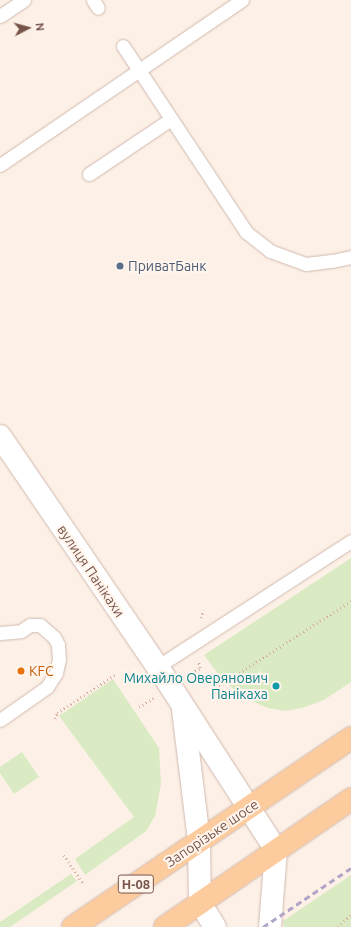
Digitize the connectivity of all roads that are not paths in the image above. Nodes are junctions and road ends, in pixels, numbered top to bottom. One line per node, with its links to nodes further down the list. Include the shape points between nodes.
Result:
1 (24, 0): 3 (lane)
2 (242, 0): 5 (lane)
3 (0, 16)
4 (123, 46): 5 (lane)
5 (138, 71): 6 (lane); 7 (lane)
6 (171, 119): 8 (lane); 9 (lane, via 246,232 270,251 306,264)
7 (0, 165)
8 (89, 174)
9 (351, 257)
10 (4, 449): 13 (main road, вулиця Панікахи)
11 (351, 541): 13 (lane)
12 (0, 632): 15 (lane, via 21,631 30,625 40,625 54,637 58,645 59,658 56,673 47,687)
13 (157, 667): 14 (main road, вулиця Панікахи)
14 (182, 705): 18 (main road, вулиця Панікахи); 19 (main road, вулиця Панікахи)
15 (0, 720)
16 (351, 738): 18 (main road, Запорізьке шосе / Н-08)
17 (351, 799): 20 (main road)
18 (248, 809): 19 (main road, Запорізьке шосе / Н-08); 20 (main road, вулиця Панікахи)
19 (199, 841): 21 (main road, вулиця Панікахи); 22 (main road, Запорізьке шосе / Н-08)
20 (276, 850): 21 (main road); 25 (main road)
21 (200, 904): 23 (main road); 24 (main road)
22 (73, 927)
23 (165, 927)
24 (215, 927)
25 (270, 927)

